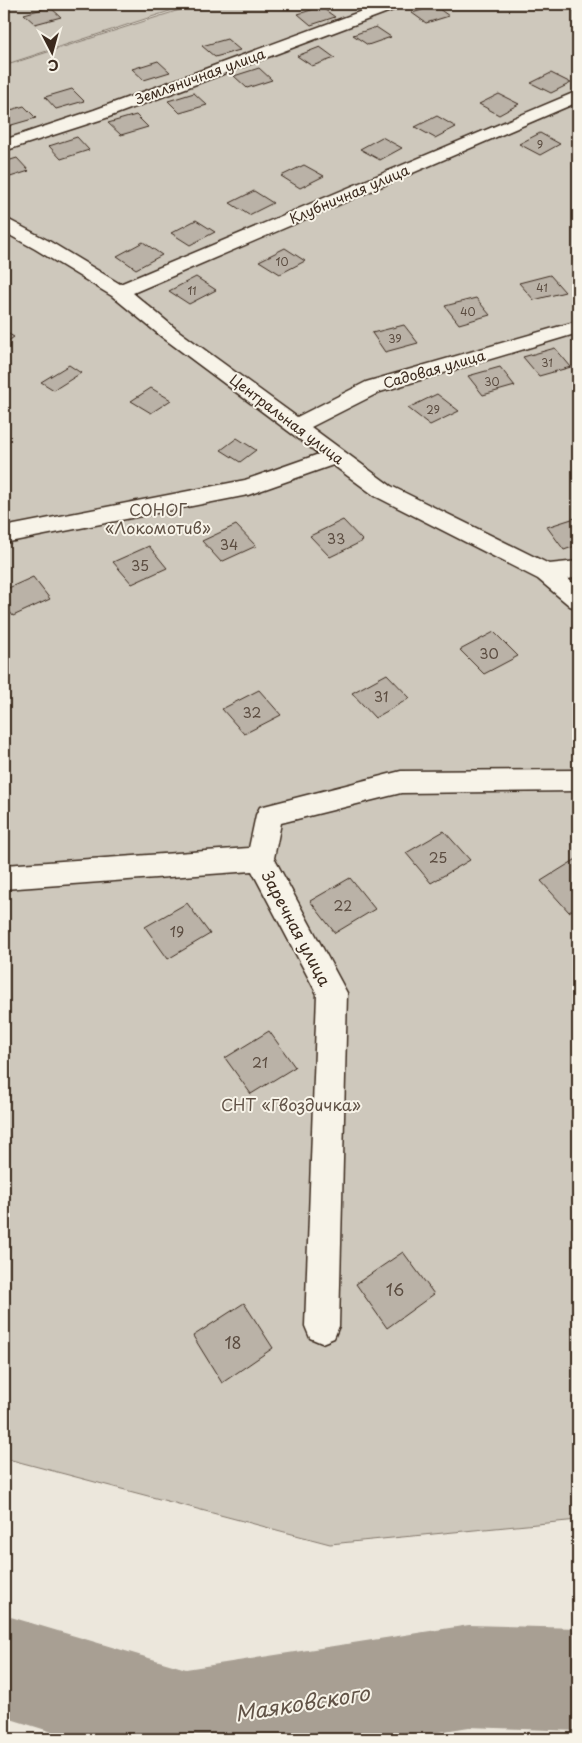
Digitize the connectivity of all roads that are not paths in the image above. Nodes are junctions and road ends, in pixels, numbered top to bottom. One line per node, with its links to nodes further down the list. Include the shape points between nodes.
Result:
1 (395, 4): 3 (street, Земляничная улица, via 100,114)
2 (578, 96): 5 (street, Клубничная улица)
3 (4, 146)
4 (4, 225): 5 (street, Центральная улица)
5 (119, 292): 7 (street, Центральная улица)
6 (578, 327): 7 (street, Садовая улица, via 373,387)
7 (294, 426): 8 (street, Центральная улица)
8 (336, 456): 9 (street, via 248,487); 11 (street, Центральная улица, via 383,491)
9 (4, 534)
10 (578, 569): 11 (street)
11 (546, 573): 12 (street, Центральная улица)
12 (578, 600)
13 (578, 782): 14 (street, Заречная улица, via 392,784 269,815)
14 (260, 859): 15 (street); 16 (street, Заречная улица, via 332,993)
15 (4, 877)
16 (322, 1326)

